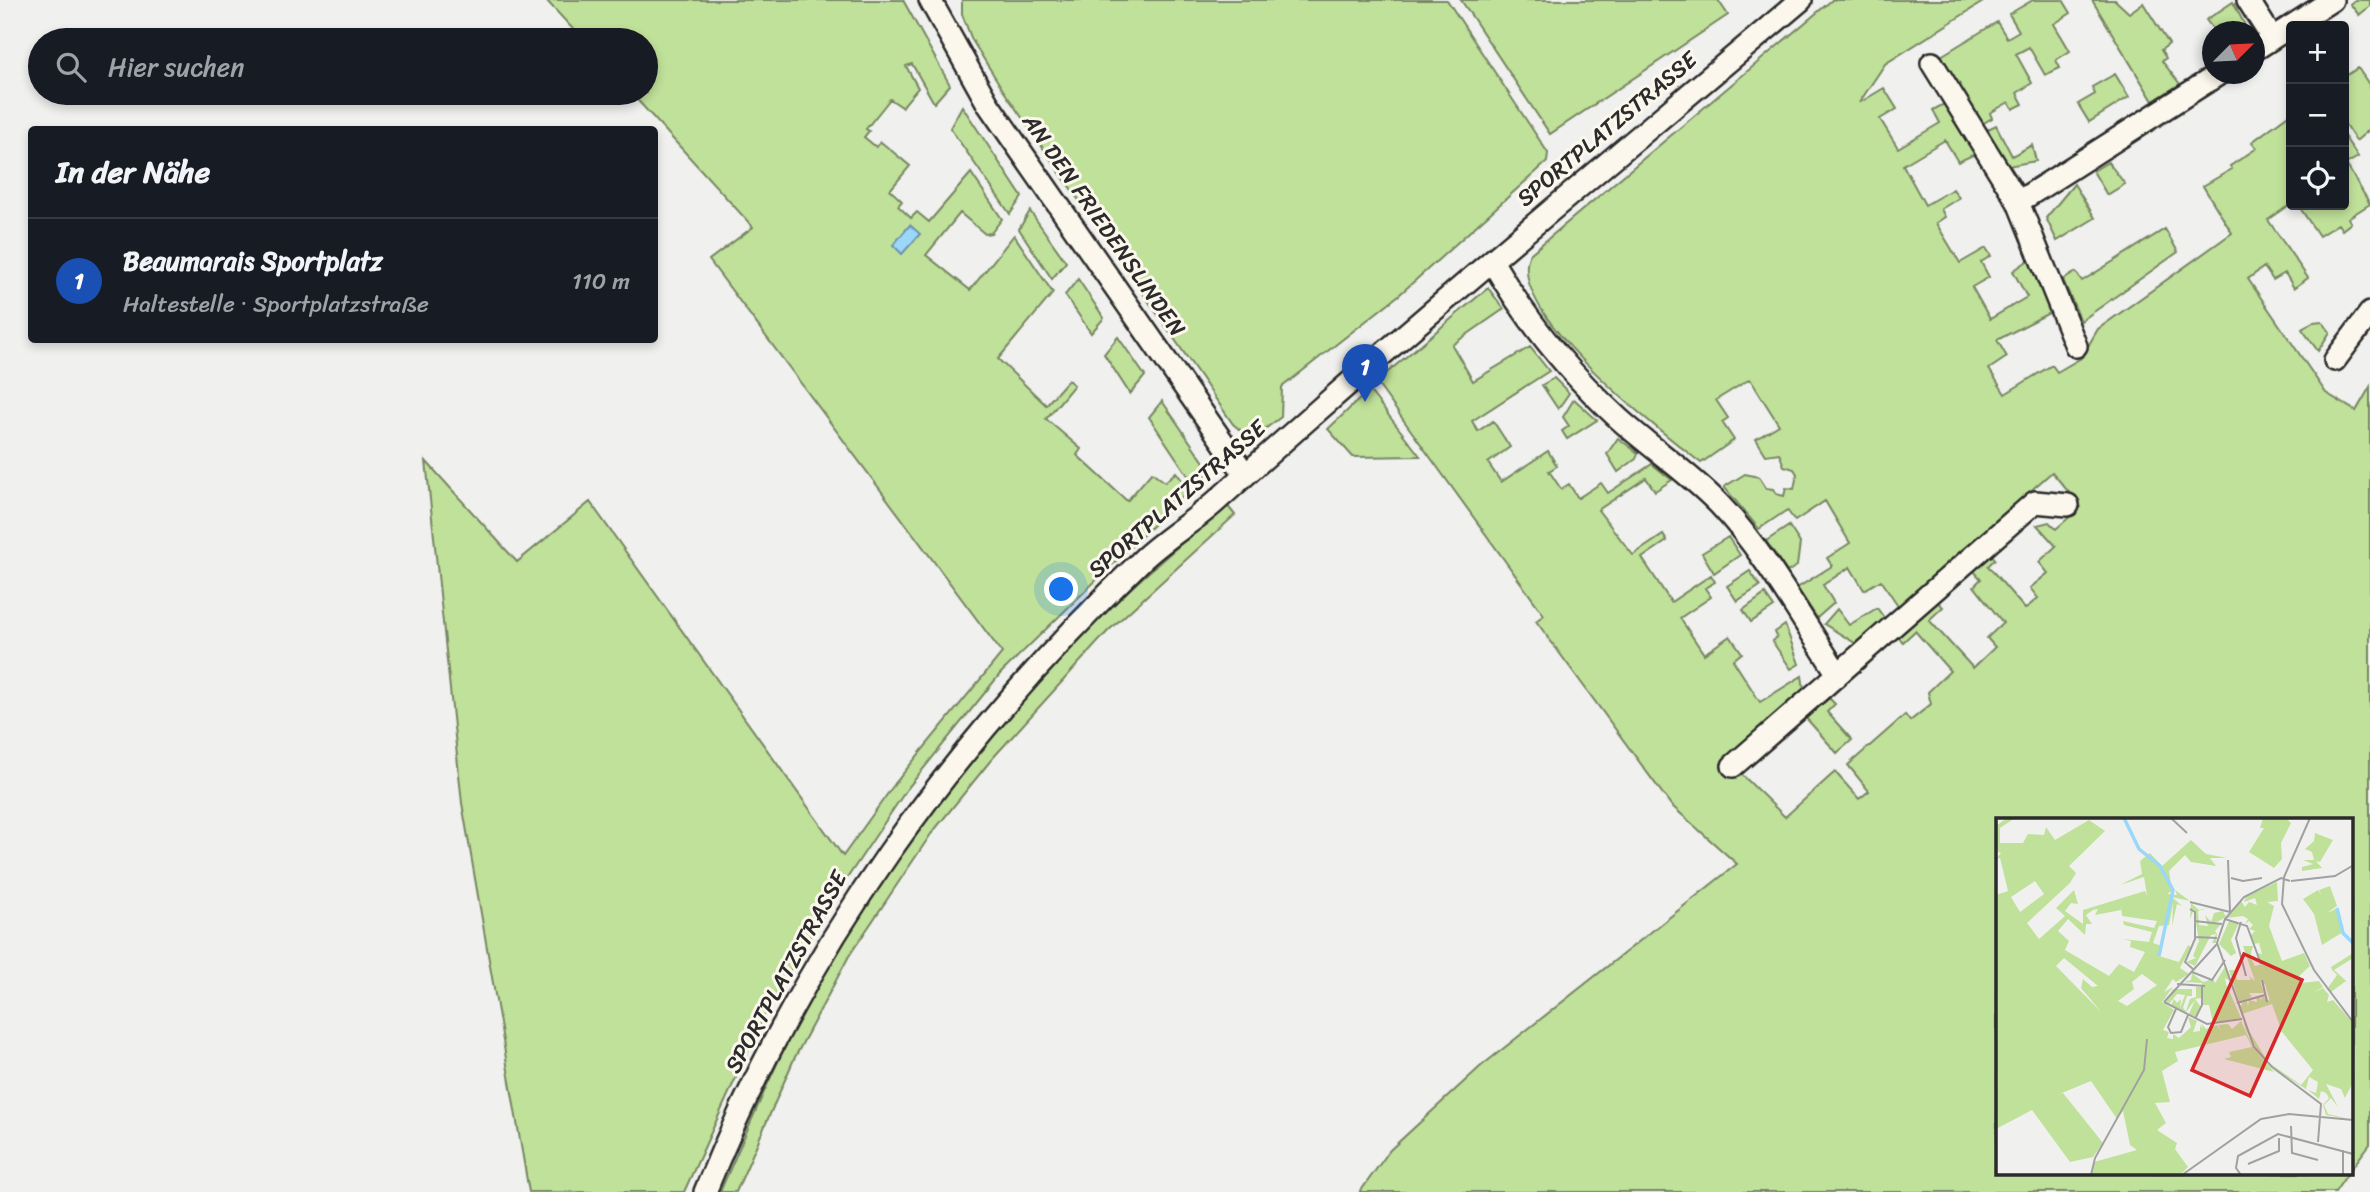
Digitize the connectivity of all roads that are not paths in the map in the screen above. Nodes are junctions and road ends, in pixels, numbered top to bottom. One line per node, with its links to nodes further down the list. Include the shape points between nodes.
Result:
1 (930, 0): 14 (street, AN DEN FRIEDENSLINDEN, via 988,104)
2 (1801, 0): 10 (street, SPORTPLATZSTRASSE)
3 (2248, 0): 5 (street)
4 (2332, 0): 6 (street)
5 (2255, 21)
6 (2265, 43)
7 (1932, 63): 9 (street)
8 (2203, 84): 9 (street)
9 (2018, 202): 12 (street)
10 (1492, 261): 14 (street, SPORTPLATZSTRASSE); 16 (street, via 1514,300 1570,372 1720,505)
11 (2370, 313): 13 (street)
12 (2076, 346)
13 (2335, 360)
14 (1245, 474): 18 (street, SPORTPLATZSTRASSE, via 1146,556 1062,640 924,802 811,972 737,1115)
15 (2068, 505): 16 (street, via 2035,502)
16 (1838, 674): 17 (street)
17 (1733, 766)
18 (705, 1192)

